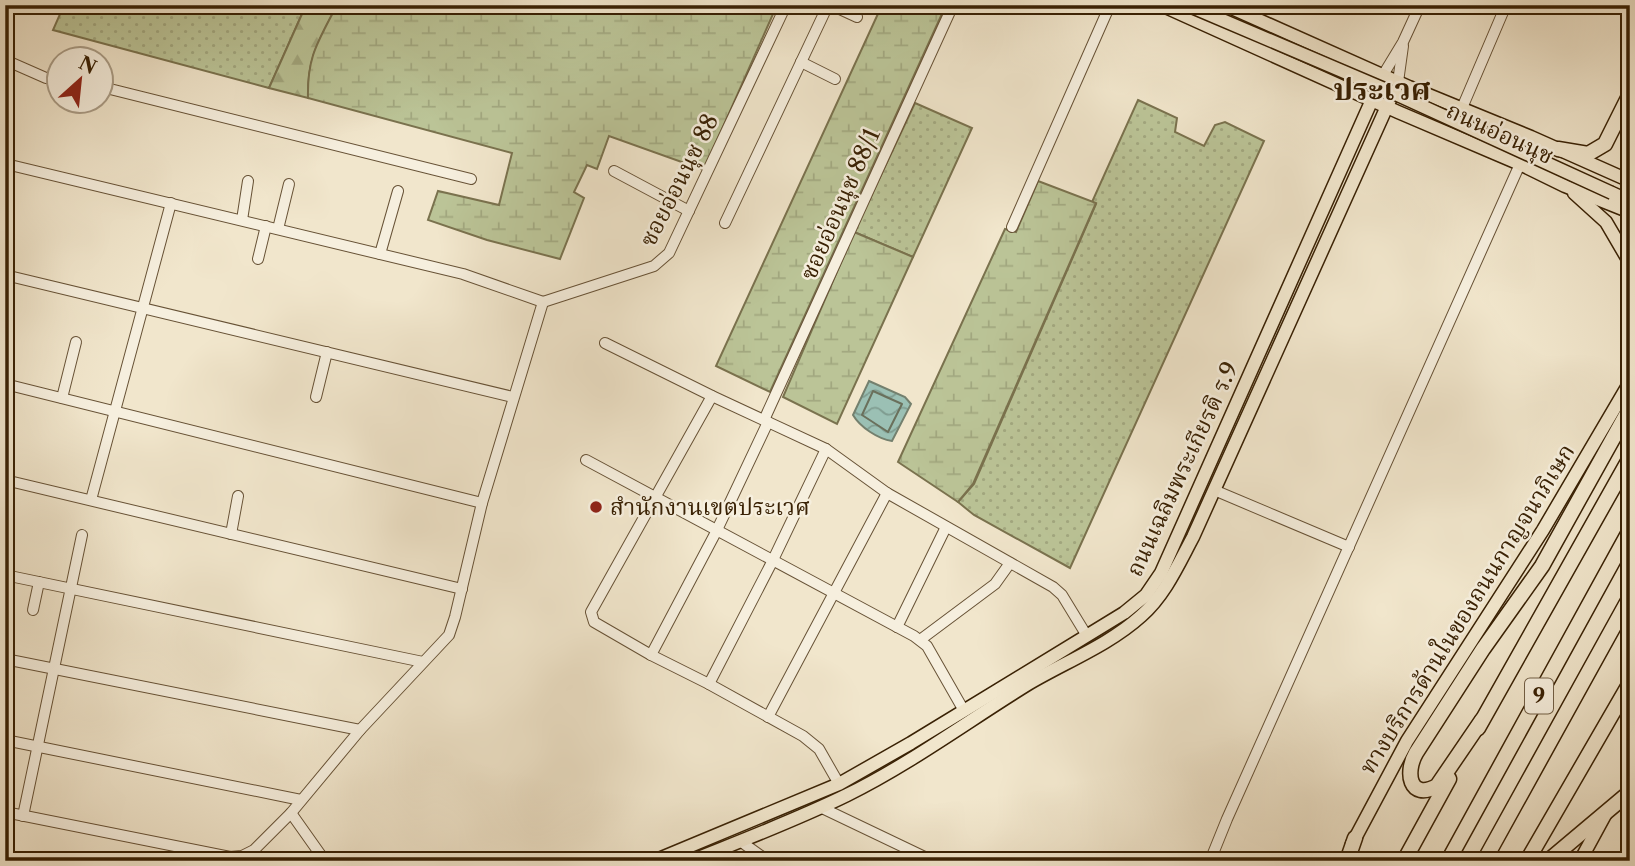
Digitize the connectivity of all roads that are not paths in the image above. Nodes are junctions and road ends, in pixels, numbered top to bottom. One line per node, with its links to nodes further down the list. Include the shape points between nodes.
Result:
1 (786, 5): 40 (street, ซอยอ่อนนุช 88)
2 (829, 5): 11 (street); 15 (street)
3 (953, 5): 64 (street, ซอยอ่อนนุช 88/1)
4 (1111, 5): 45 (street)
5 (1161, 5): 19 (main road, ถนนอ่อนนุช)
6 (1187, 5): 38 (main road, ถนนอ่อนนุช, bridge)
7 (1225, 5): 10 (main road, ถนนอ่อนนุช)
8 (1420, 5): 12 (street, ถนนเฉลิมพระเกียรติ ร.9)
9 (1506, 5): 26 (street)
10 (1250, 10): 13 (main road, ถนนอ่อนนุช)
11 (857, 17)
12 (1403, 42): 16 (street, ถนนเฉลิมพระเกียรติ ร.9); 20 (street, ถนนเฉลิมพระเกียรติ ร.9)
13 (1341, 57): 16 (main road, ถนนอ่อนนุช); 19 (main road, via 1349,75 1342,82)
14 (5, 60): 17 (street)
15 (801, 62): 18 (street); 43 (street)
16 (1383, 75): 20 (main road, ถนนอ่อนนุช); 24 (main road, ถนนเฉลิมพระเกียรติ ร.9)
17 (46, 78)
18 (835, 79)
19 (1331, 81): 24 (main road, ถนนอ่อนนุช)
20 (1398, 82): 23 (main road, ถนนอ่อนนุช); 25 (main road, ถนนเฉลิมพระเกียรติ ร.9)
21 (116, 90): 32 (street)
22 (1630, 94): 28 (highway, via 1605,144 1588,154)
23 (1439, 99): 26 (main road, ถนนอ่อนนุช); 27 (main road, via 1425,101 1419,108)
24 (1372, 100): 25 (main road, ถนนอ่อนนุช); 91 (main road, ถนนเฉลิมพระเกียรติ ร.9, via 1161,573 1146,595 1124,614)
25 (1387, 107): 27 (main road, ถนนอ่อนนุช); 69 (main road, ถนนเฉลิมพระเกียรติ ร.9)
26 (1462, 108): 28 (main road, ถนนอ่อนนุช)
27 (1427, 122): 30 (main road, ถนนอ่อนนุช)
28 (1558, 149): 34 (main road, ถนนอ่อนนุช)
29 (6, 164): 39 (street)
30 (1520, 164): 36 (main road, ถนนอ่อนนุช); 80 (street)
31 (614, 171): 40 (street)
32 (471, 179)
33 (248, 181): 42 (street)
34 (1630, 181)
35 (289, 184): 46 (street)
36 (1565, 186): 41 (main road, ถนนอ่อนนุช); 49 (main road, via 1606,222)
37 (398, 191): 47 (street)
38 (1630, 201)
39 (171, 204): 42 (street); 52 (street)
40 (689, 211): 51 (street, ซอยอ่อนนุช 88, via 669,253 654,266)
41 (1630, 212)
42 (242, 220): 44 (street)
43 (724, 223)
44 (266, 226): 46 (street); 48 (street)
45 (1012, 227)
46 (278, 229): 47 (street)
47 (380, 254): 51 (street, via 463,274)
48 (258, 259)
49 (1630, 263)
50 (5, 275): 52 (street)
51 (543, 302): 60 (street)
52 (142, 308): 55 (street); 63 (street)
53 (76, 342): 61 (street)
54 (606, 343): 58 (street)
55 (327, 352): 59 (street); 60 (street)
56 (1630, 382): 113 (main road, ทางบริการด้านในของถนนกาญจนาภิเษก, via 1531,549 1407,741)
57 (5, 384): 61 (street)
58 (712, 396): 64 (street); 72 (street)
59 (316, 397)
60 (513, 397): 74 (street)
61 (62, 398): 63 (street)
62 (1630, 408): 101 (highway, via 1542,566 1416,753 1409,771 1411,782 1426,790 1437,786)
63 (115, 412): 73 (street); 74 (street)
64 (766, 421): 65 (street); 77 (street, ซอยอ่อนนุช 88/1)
65 (826, 449): 70 (street); 81 (street)
66 (1630, 458): 101 (highway)
67 (586, 460): 72 (street)
68 (5, 480): 73 (street)
69 (1214, 490): 80 (street); 108 (main road, ถนนเฉลิมพระเกียรติ ร.9, via 1168,583 1140,618 934,744)
70 (887, 493): 75 (street); 87 (street)
71 (238, 496): 78 (street)
72 (656, 499): 77 (street); 93 (street, via 591,614 594,621)
73 (91, 500): 78 (street)
74 (482, 503): 86 (street)
75 (946, 527): 82 (street); 90 (street)
76 (1630, 530): 123 (highway, 9)
77 (716, 532): 81 (street); 93 (street, ซอยอ่อนนุช 88/1)
78 (231, 534): 86 (street)
79 (82, 535): 85 (street)
80 (1349, 547): 120 (street)
81 (772, 562): 87 (street); 98 (street)
82 (1010, 563): 91 (street, via 1062,595); 92 (street, via 995,584)
83 (5, 575): 84 (street)
84 (39, 582): 85 (street); 89 (street)
85 (69, 589): 95 (street); 96 (street)
86 (461, 589): 95 (street, via 449,635)
87 (835, 593): 90 (street); 100 (street)
88 (1630, 597): 124 (highway, 9)
89 (33, 610)
90 (897, 627): 92 (street)
91 (1087, 636): 99 (main road, ถนนเฉลิมพระเกียรติ ร.9)
92 (920, 640): 99 (street)
93 (651, 655): 98 (street)
94 (5, 659): 96 (street)
95 (423, 662): 102 (street)
96 (54, 669): 102 (street); 104 (street)
97 (1630, 683): 125 (highway)
98 (709, 684): 100 (street)
99 (963, 709): 105 (main road, ถนนเฉลิมพระเกียรติ ร.9)
100 (768, 716): 105 (street, via 812,741)
101 (1482, 720): 122 (highway)
102 (360, 730): 107 (street)
103 (5, 740): 104 (street)
104 (38, 747): 107 (street); 112 (street)
105 (839, 783): 116 (main road, ถนนเฉลิมพระเกียรติ ร.9)
106 (1630, 792): 109 (highway)
107 (301, 800): 111 (street)
108 (820, 807): 114 (main road, ถนนเฉลิมพระเกียรติ ร.9); 119 (street)
109 (1607, 811): 126 (highway); 127 (main road)
110 (5, 812): 112 (street)
111 (291, 813): 112 (street, via 254,850 230,857); 115 (street)
112 (23, 816)
113 (1355, 838): 121 (highway)
114 (740, 841): 117 (main road, ถนนเฉลิมพระเกียรติ ร.9); 118 (street)
115 (326, 861)
116 (654, 861)
117 (691, 861)
118 (768, 861)
119 (933, 861)
120 (1210, 861)
121 (1346, 861)
122 (1404, 861)
123 (1448, 861)
124 (1484, 861)
125 (1527, 861)
126 (1548, 861)
127 (1580, 861)

